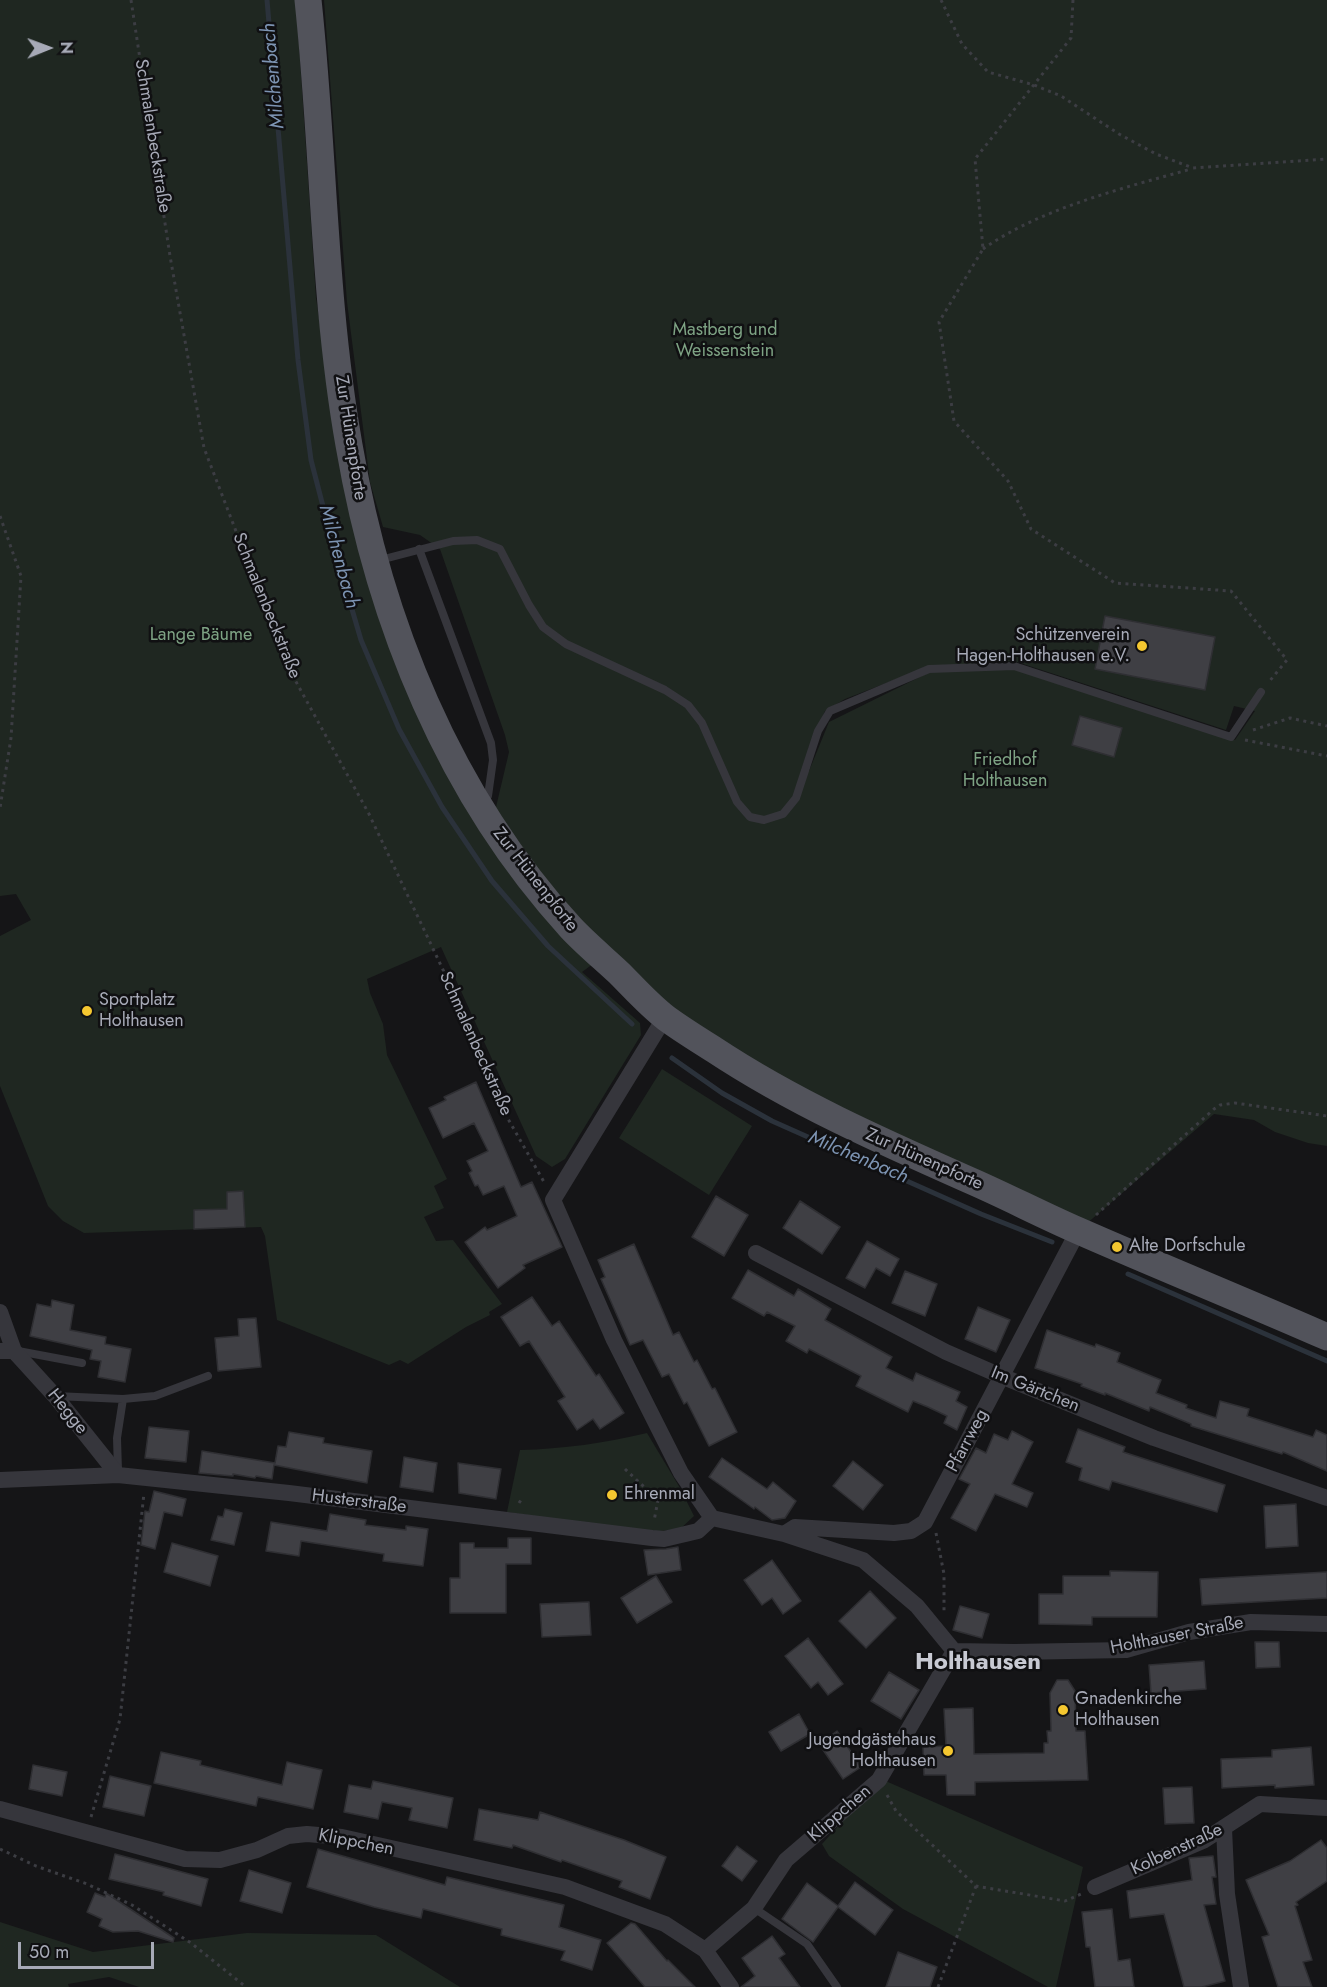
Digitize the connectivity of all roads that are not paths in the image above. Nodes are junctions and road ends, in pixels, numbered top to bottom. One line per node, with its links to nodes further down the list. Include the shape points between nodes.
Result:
1 (308, 0): 3 (main road, Zur Hünenpforte, via 338,369 348,444)
2 (419, 549): 3 (lane); 4 (lane, via 477,540 500,549 543,627 566,644 665,690 688,705 702,723 737,802 750,817 764,820 783,814 796,798 818,731 830,711 929,669 1014,666 1231,737); 5 (lane, via 491,743 494,760)
3 (375, 561): 5 (main road, Zur Hünenpforte, via 420,692 450,757)
4 (1261, 692)
5 (483, 800): 6 (main road, Zur Hünenpforte, via 529,878 573,930)
6 (665, 1017): 7 (main road, Zur Hünenpforte, via 738,1066 871,1137); 20 (street, via 553,1200 570,1225 614,1340 681,1473)
7 (1078, 1231): 10 (main road, Zur Hünenpforte); 13 (street, Pfarrweg)
8 (756, 1253): 13 (street, Im Gärtchen, via 946,1352)
9 (0, 1312): 11 (street, Hegge)
10 (1327, 1337)
11 (7, 1351): 12 (lane); 15 (street, Hegge)
12 (82, 1363)
13 (1001, 1376): 19 (street, Im Gärtchen, via 1154,1438); 21 (street, Pfarrweg, via 925,1522 911,1531 894,1533 795,1527)
14 (208, 1377): 16 (lane, via 155,1396)
15 (55, 1396): 16 (lane); 17 (street, Hegge)
16 (123, 1399): 17 (lane, via 117,1438)
17 (118, 1475): 18 (street, Husterstraße); 20 (street, Husterstraße, via 664,1539 698,1531)
18 (0, 1480)
19 (1327, 1498)
20 (712, 1518): 21 (street)
21 (784, 1534): 23 (street, via 863,1560 917,1605)
22 (1327, 1624): 23 (street, Holthauser Straße, via 1251,1622 1189,1632 1126,1650)
23 (954, 1651): 28 (street, Klippchen, via 879,1780 786,1860)
24 (1327, 1808): 26 (street, Kolbenstraße, via 1260,1804)
25 (0, 1809): 29 (street, Klippchen, via 185,1859 220,1860 288,1836 342,1837 565,1887 665,1924)
26 (1224, 1828): 27 (street, Kolbenstraße, via 1203,1841); 32 (street, via 1227,1894)
27 (1095, 1887)
28 (754, 1908): 29 (street, Klippchen); 31 (lane, via 807,1944)
29 (705, 1950): 30 (street, Klippchen)
30 (731, 1987)
31 (837, 1987)
32 (1241, 1987)

